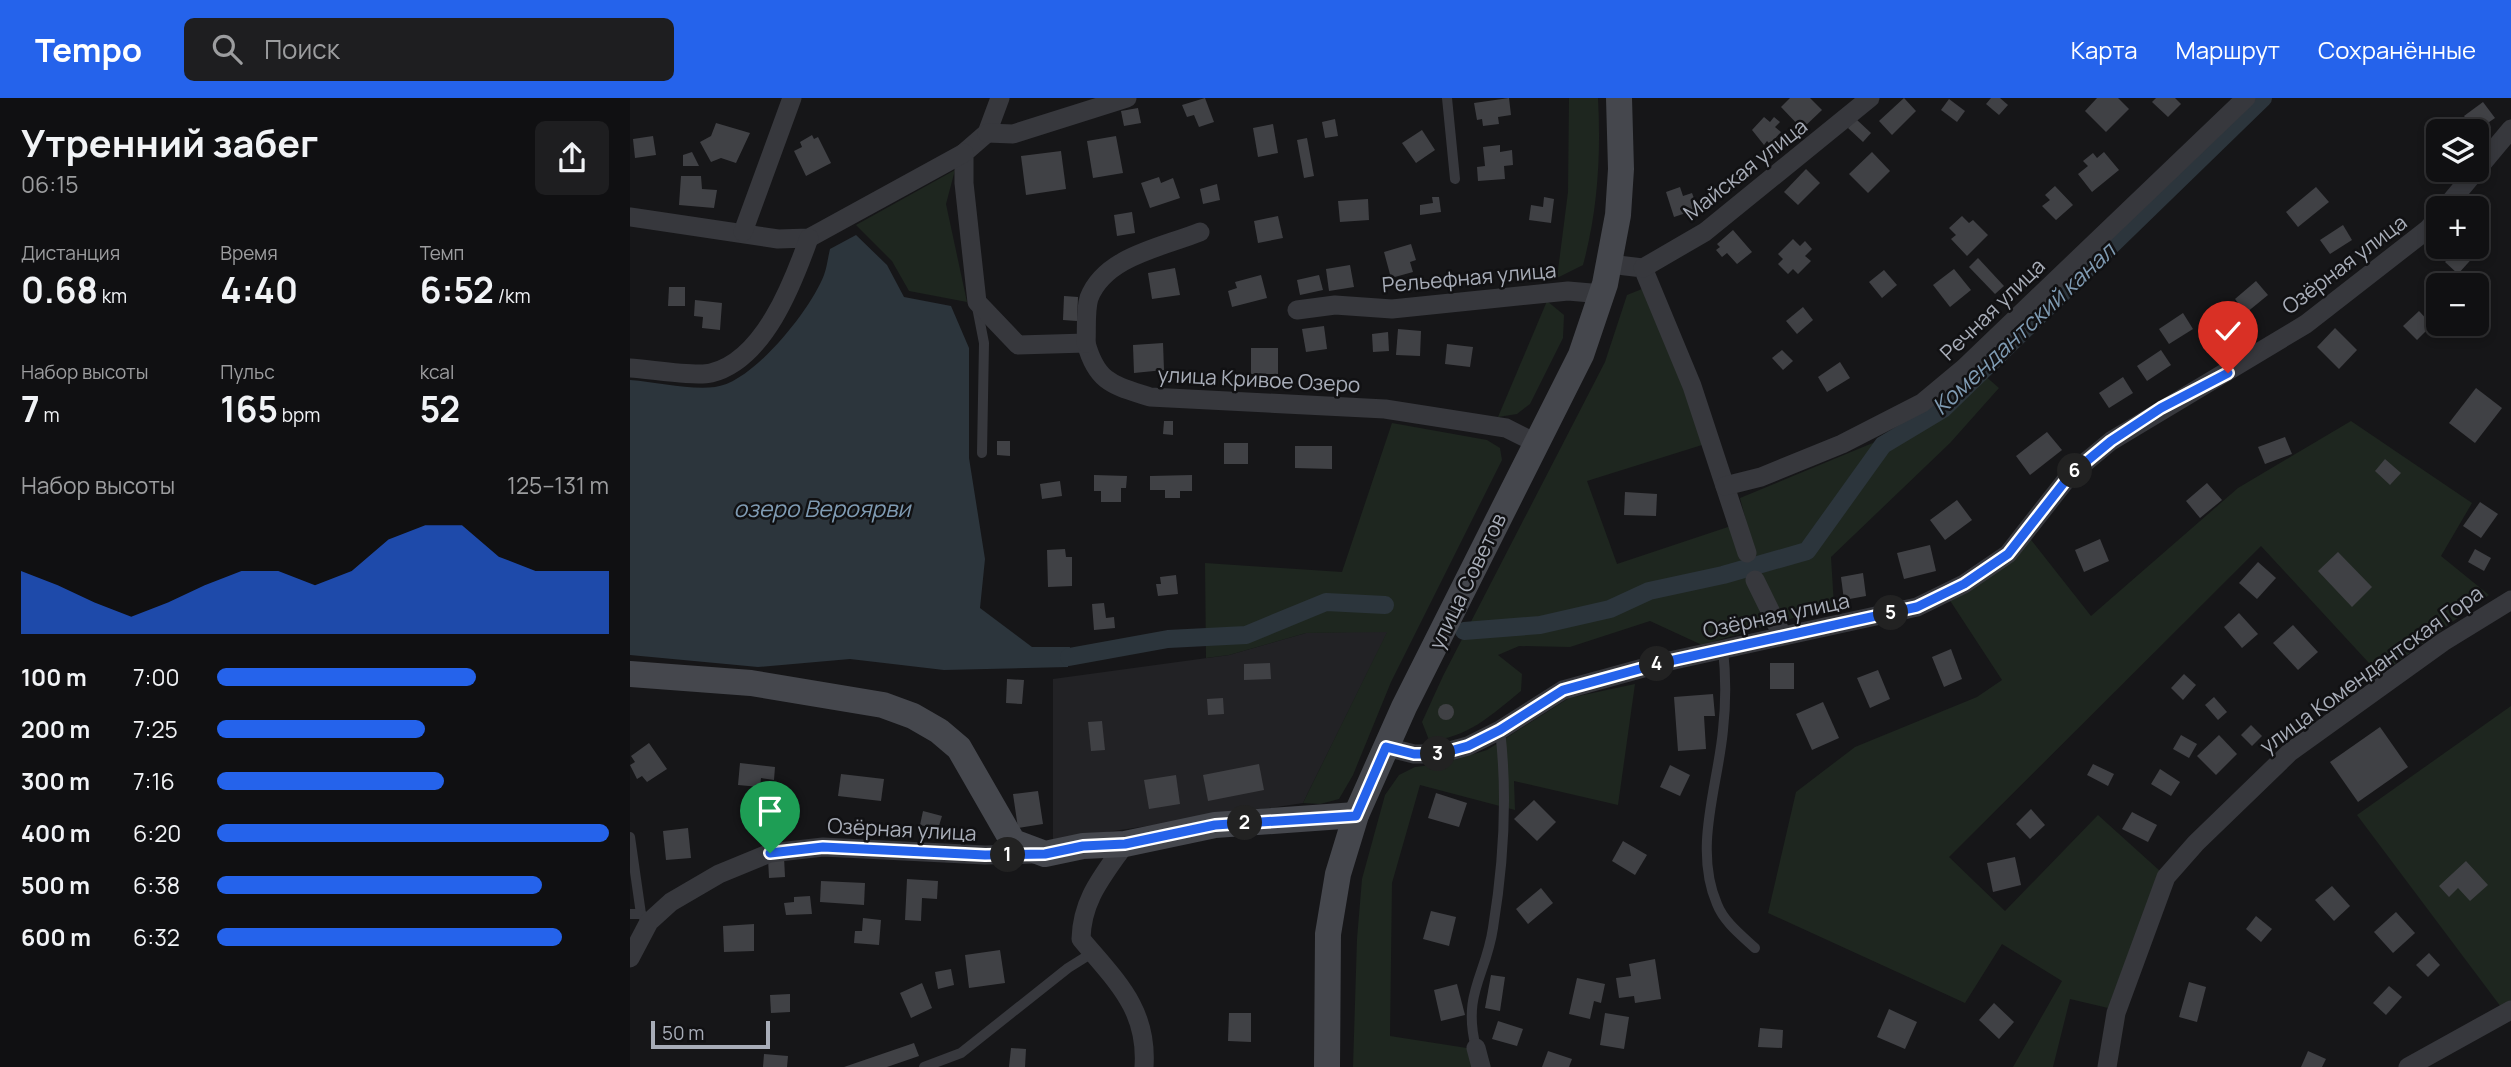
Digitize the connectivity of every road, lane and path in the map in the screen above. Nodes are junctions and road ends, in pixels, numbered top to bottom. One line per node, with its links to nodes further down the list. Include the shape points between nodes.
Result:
1 (792, 98): 15 (street)
2 (1000, 98): 9 (street)
3 (1127, 98): 9 (street, via 1013,134)
4 (1447, 98): 11 (lane)
5 (1619, 98): 18 (main road, улица Советов, via 1621,169)
6 (1870, 98): 19 (street, Майская улица, via 1705,232)
7 (2246, 98): 27 (street, Речная улица, via 1922,403 1842,444)
8 (2511, 129): 12 (street)
9 (987, 133): 10 (street)
10 (964, 153): 17 (street); 21 (street)
11 (1455, 179)
12 (2455, 196)
13 (630, 218): 15 (street)
14 (2426, 231): 31 (street, Озёрная улица, via 2306,324 2111,441 2070,475 2008,554 1964,584 1917,607)
15 (743, 232): 17 (street, via 778,239)
16 (1200, 232): 23 (street, via 1120,263 1098,280 1088,301)
17 (809, 238): 24 (street, via 779,308 738,359 710,373)
18 (1609, 264): 19 (street); 20 (main road, улица Советов)
19 (1643, 268): 27 (street, via 1692,386)
20 (1603, 294): 22 (street, Рельефная улица, via 1568,291 1392,309 1335,305); 25 (main road, улица Советов, via 1581,355)
21 (977, 302): 23 (street, via 1018,345); 26 (lane, via 984,343)
22 (1297, 310)
23 (1086, 343): 25 (street, улица Кривое Озеро, via 1093,366 1103,378 1150,397 1385,409 1506,428)
24 (630, 368)
25 (1535, 443): 35 (main road, улица Советов)
26 (982, 453)
27 (1726, 486): 28 (street)
28 (1747, 553)
29 (1755, 580): 31 (street)
30 (2511, 600): 49 (street, улица Комендантская Гора, via 2443,642 2290,751 2166,877 2116,1013)
31 (1782, 635): 32 (street, Озёрная улица)
32 (1723, 649): 34 (street, Озёрная улица, via 1563,690); 41 (lane, via 1723,731 1707,833 1709,877 1717,905 1733,928)
33 (630, 674): 39 (main road, via 751,682 859,700 913,716 959,748 1013,842)
34 (1500, 730): 35 (street, Озёрная улица, via 1439,754); 45 (lane, via 1507,809 1493,933 1471,1004)
35 (1386, 747): 36 (main road, улица Советов)
36 (1356, 816): 38 (main road, via 1215,825); 48 (main road, улица Советов, via 1338,874 1328,934)
37 (630, 837): 40 (lane)
38 (1125, 844): 39 (main road); 42 (street, via 1081,914 1081,939)
39 (1045, 854): 40 (street, Озёрная улица, via 823,847 770,853 719,874)
40 (640, 917): 43 (street, Озёрная улица)
41 (1755, 947)
42 (1092, 953): 46 (lane, via 961,1053); 47 (street, via 1134,1006 1144,1030)
43 (630, 957)
44 (2511, 1010): 50 (street)
45 (1478, 1058)
46 (924, 1067)
47 (1144, 1067)
48 (1327, 1067)
49 (2107, 1067)
50 (2408, 1067)

